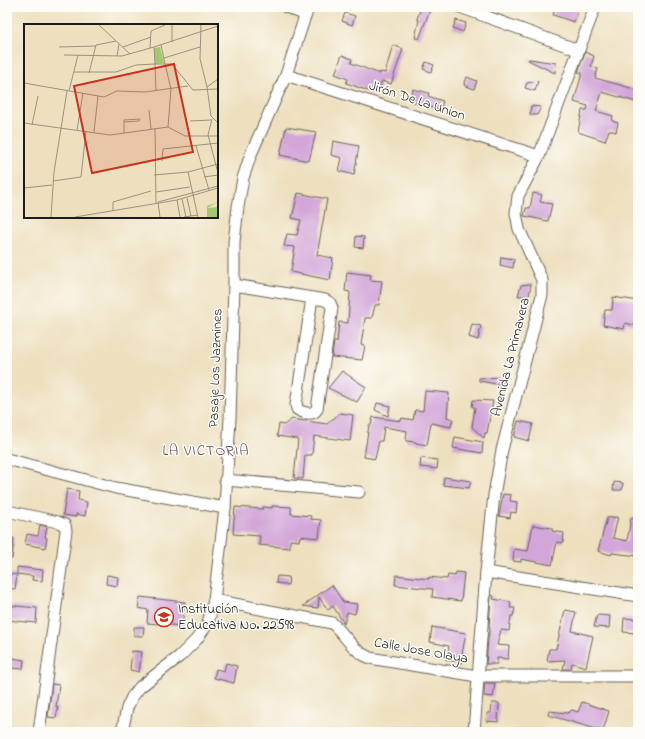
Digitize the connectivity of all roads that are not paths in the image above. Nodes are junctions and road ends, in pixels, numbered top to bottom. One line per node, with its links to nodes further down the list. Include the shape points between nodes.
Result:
1 (286, 7): 4 (street)
2 (460, 7): 5 (street)
3 (595, 7): 5 (street, Avenida La Primavera)
4 (307, 11): 6 (street, Pasaje Los Jazmines)
5 (578, 50): 7 (street, Avenida La Primavera)
6 (286, 75): 7 (street, Jirón De La Union); 8 (street, Pasaje Los Jazmines, via 243,178 234,242)
7 (538, 156): 15 (street, Avenida La Primavera, via 518,196 516,213 519,229 542,280 542,295 502,450 494,494)
8 (234, 285): 9 (street); 11 (street, Pasaje Los Jazmines, via 230,418)
9 (312, 298): 9 (street, via 296,405 301,412 312,413 317,409 332,308 325,300)
10 (7, 458): 13 (street, via 116,488)
11 (225, 480): 12 (street); 13 (street, Pasaje Los Jazmines)
12 (359, 492)
13 (225, 508): 17 (street, Pasaje Los Jazmines)
14 (7, 512): 20 (street, via 58,522 65,525 66,531)
15 (486, 572): 16 (street); 18 (street, Avenida La Primavera)
16 (638, 596)
17 (214, 600): 18 (street, Calle Jose Olaya, via 332,623 356,650 370,658); 21 (street, Pasaje Los Jazmines, via 208,623 196,640 140,687 132,697)
18 (477, 676): 19 (street, Calle Jose Olaya); 22 (street, Avenida La Primavera)
19 (638, 676)
20 (39, 732)
21 (122, 732)
22 (474, 732)

